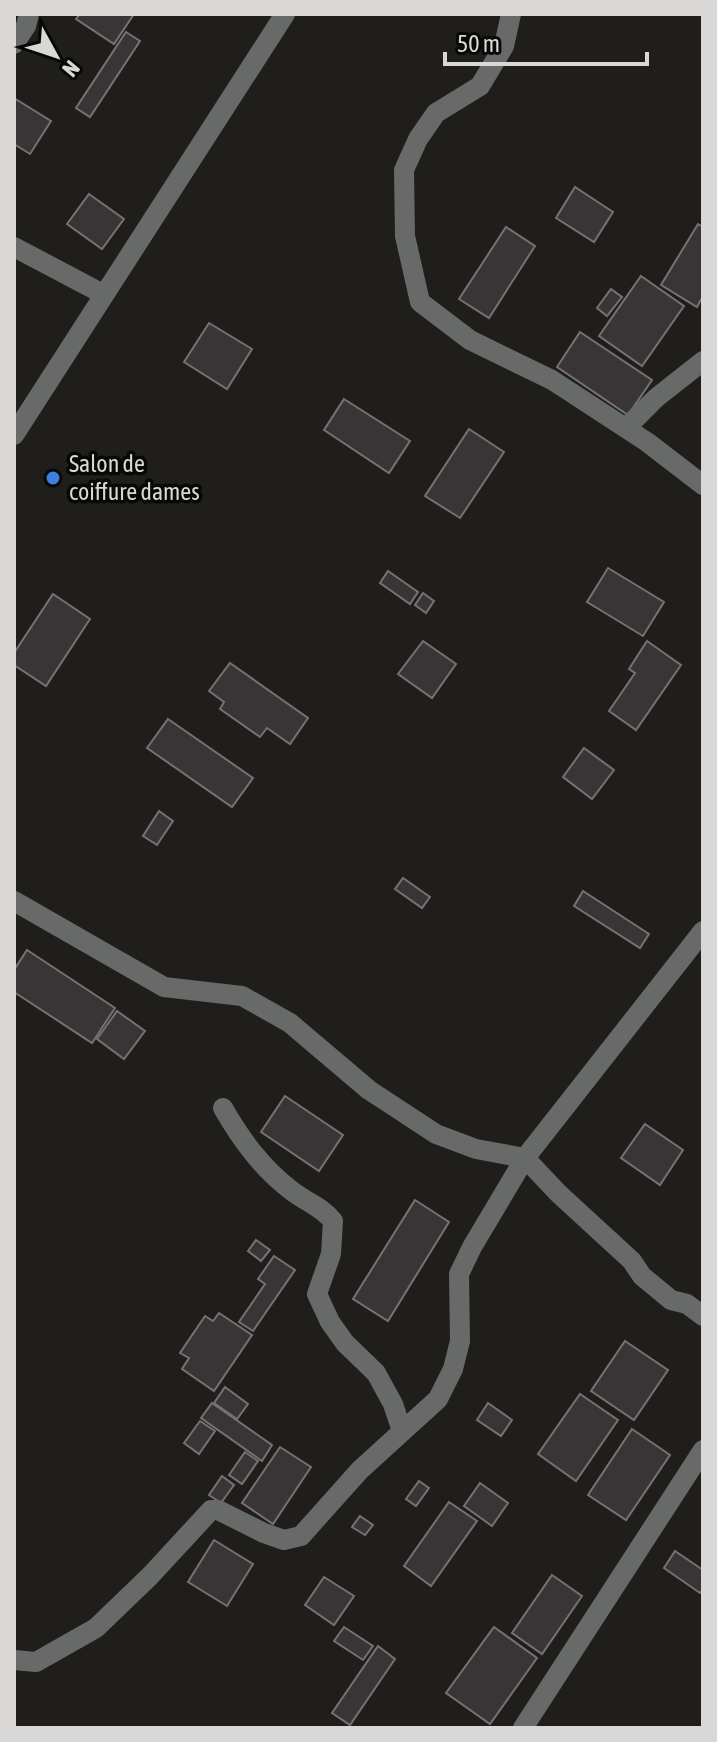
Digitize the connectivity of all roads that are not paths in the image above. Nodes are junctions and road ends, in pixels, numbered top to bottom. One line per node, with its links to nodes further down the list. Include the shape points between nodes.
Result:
1 (29, 14): 4 (street)
2 (285, 14): 6 (street)
3 (511, 14): 8 (street, via 504,46 480,86 436,113 404,170 405,236 420,302 470,340 552,380)
4 (14, 44)
5 (14, 247): 6 (street)
6 (103, 294): 9 (street)
7 (703, 361): 8 (street)
8 (626, 428): 10 (street)
9 (14, 435)
10 (703, 485)
11 (14, 901): 14 (street, via 164,987 254,1002 290,1023 369,1090 436,1134 476,1149)
12 (702, 933): 14 (street)
13 (223, 1108): 16 (street, via 258,1162 333,1221 331,1254 317,1294 345,1343 376,1373)
14 (525, 1158): 15 (street, via 642,1276 671,1300); 16 (street, via 459,1274 460,1341 453,1369 438,1399)
15 (703, 1316)
16 (402, 1431): 18 (street, via 301,1536 284,1540 211,1510 96,1628 36,1662)
17 (703, 1450): 19 (street)
18 (14, 1660)
19 (523, 1728)

